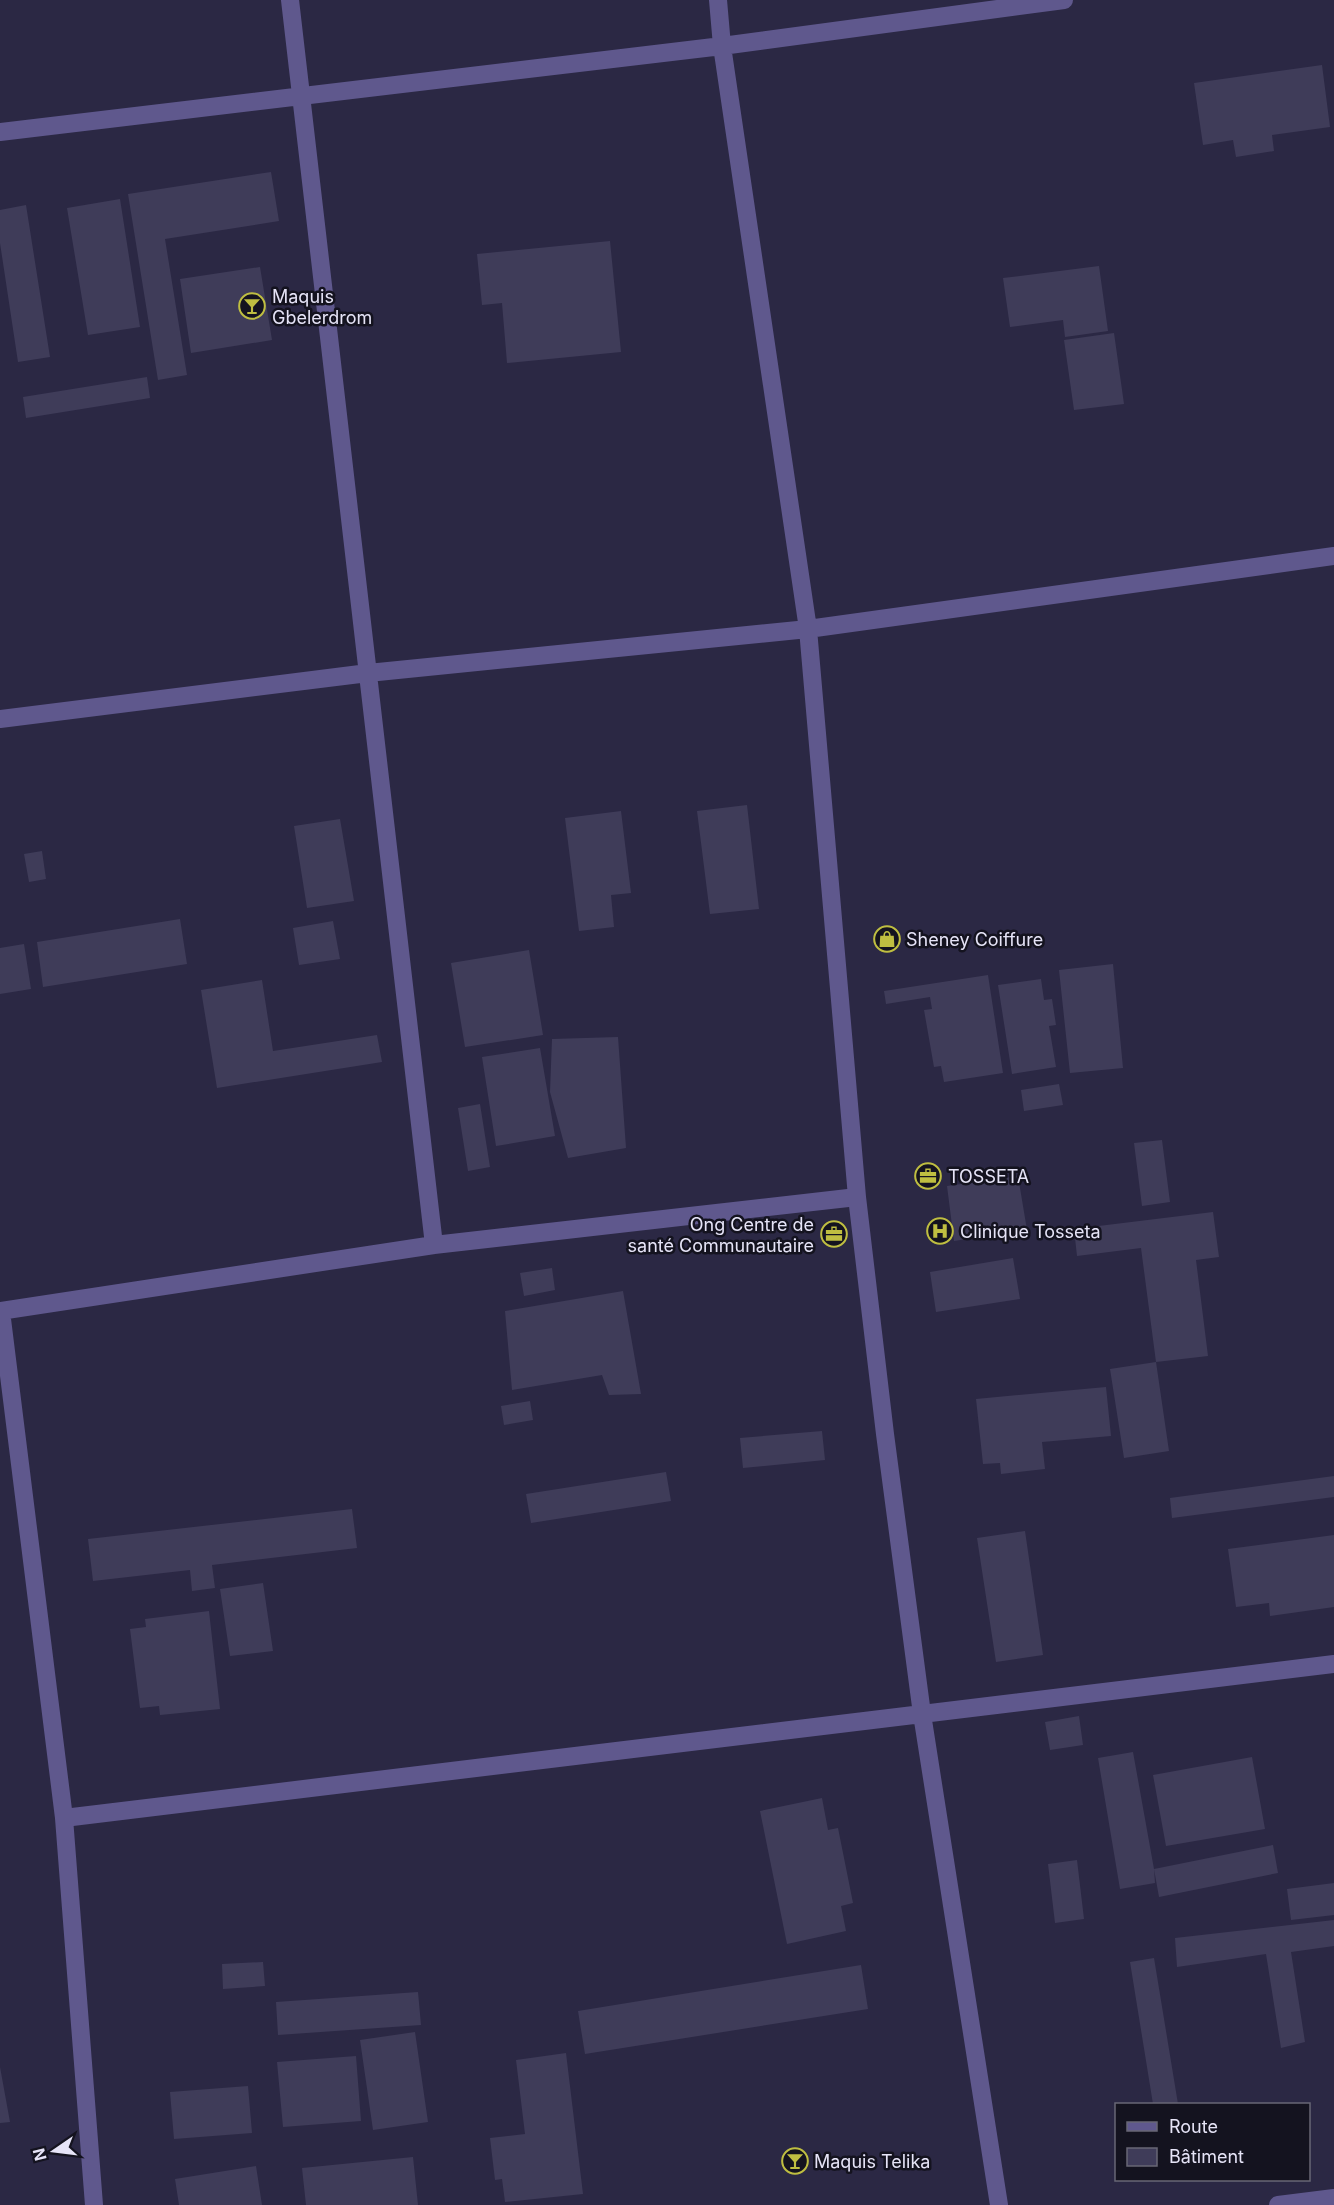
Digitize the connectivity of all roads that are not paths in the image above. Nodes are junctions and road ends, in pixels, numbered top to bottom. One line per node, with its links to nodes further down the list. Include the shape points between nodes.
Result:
1 (290, 0): 5 (street)
2 (717, 0): 4 (street)
3 (1064, 0): 4 (street)
4 (722, 46): 5 (street); 8 (street)
5 (301, 97): 6 (street); 9 (street)
6 (0, 132)
7 (1334, 556): 8 (street)
8 (808, 629): 9 (street); 11 (street)
9 (368, 673): 10 (street); 12 (street)
10 (0, 719)
11 (857, 1197): 12 (street); 15 (street)
12 (434, 1245): 13 (street)
13 (1, 1311): 16 (street)
14 (1334, 1664): 15 (street)
15 (922, 1714): 16 (street); 19 (street)
16 (64, 1818): 18 (street)
17 (1323, 2201): 20 (street)
18 (94, 2205)
19 (999, 2205)
20 (1278, 2205)

